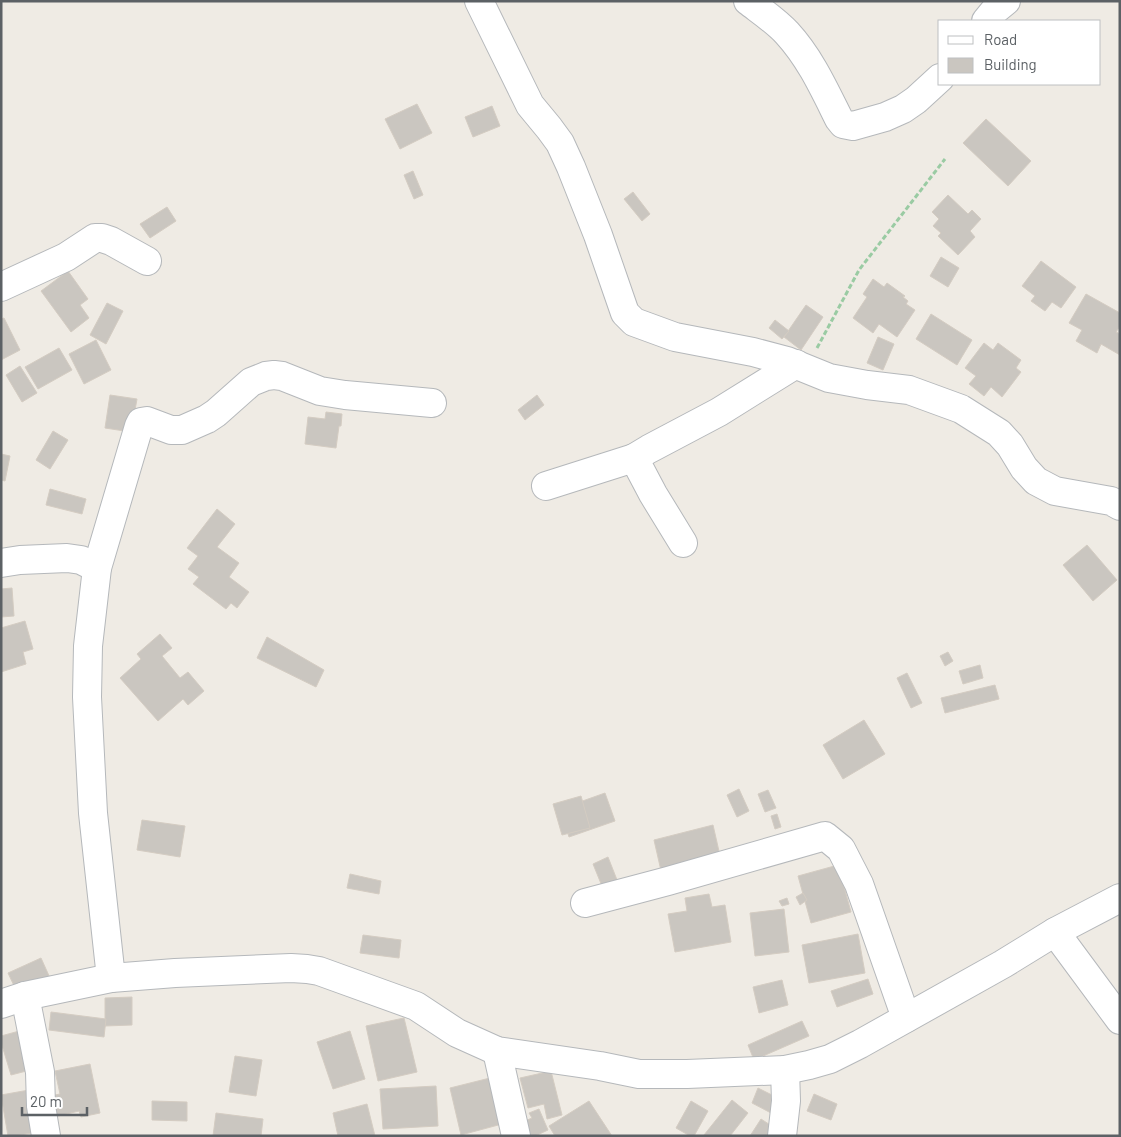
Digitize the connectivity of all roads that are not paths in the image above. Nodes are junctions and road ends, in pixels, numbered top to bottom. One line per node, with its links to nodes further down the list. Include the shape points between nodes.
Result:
1 (479, 1): 8 (street, via 530,105 560,143 630,319 675,336 753,352)
2 (748, 1): 5 (street, via 786,31 798,46 843,124 853,126 886,117 916,100)
3 (1006, 1): 4 (street)
4 (987, 20)
5 (938, 80)
6 (147, 261): 7 (street, via 111,240 94,238 66,258)
7 (1, 287)
8 (801, 367): 10 (street); 12 (street, via 829,378 909,390 961,409 999,433 1036,481 1054,491)
9 (432, 403): 15 (street, via 320,391 274,375 251,382 216,413 182,430 171,430 147,420 141,422)
10 (634, 458): 11 (street); 13 (street)
11 (546, 486)
12 (1120, 506)
13 (684, 542)
14 (1, 563): 15 (street, via 67,558 81,560)
15 (97, 568): 19 (street, via 88,646 87,697 93,813)
16 (1120, 898): 18 (street)
17 (585, 903): 21 (street, via 825,836 841,849 859,884)
18 (1055, 932): 21 (street); 22 (street)
19 (111, 978): 20 (street); 23 (street, via 291,968 319,971 416,1006 457,1033)
20 (13, 1000): 25 (street, via 40,1072)
21 (906, 1018): 24 (street, via 830,1059)
22 (1120, 1020)
23 (497, 1051): 24 (street, via 638,1074); 26 (street)
24 (785, 1070): 27 (street)
25 (46, 1136)
26 (516, 1136)
27 (782, 1136)

